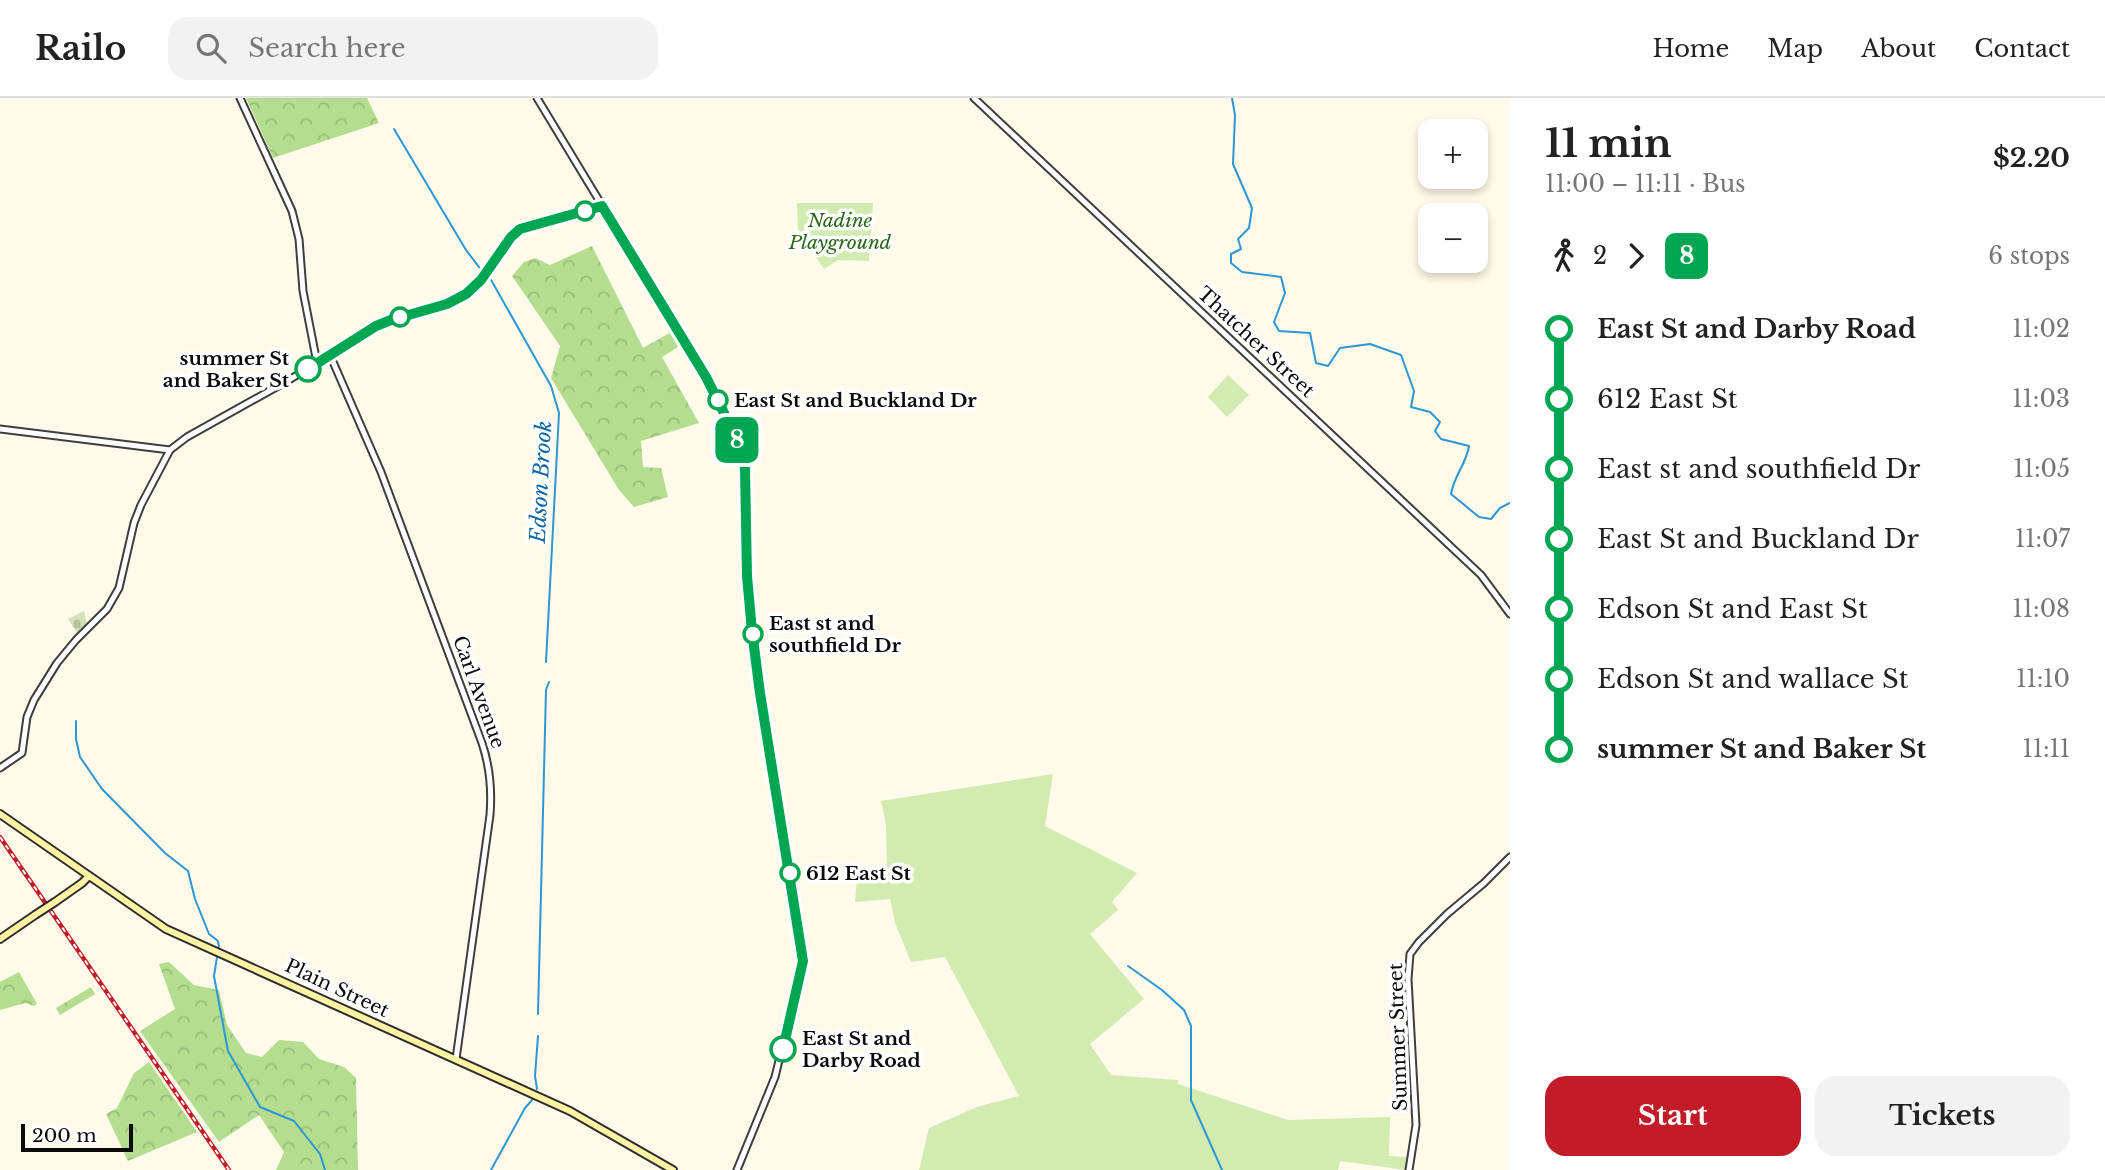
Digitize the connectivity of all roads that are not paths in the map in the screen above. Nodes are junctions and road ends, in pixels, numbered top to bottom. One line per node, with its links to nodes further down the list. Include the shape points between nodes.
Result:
1 (240, 98): 6 (street, via 295,219)
2 (537, 98): 4 (street)
3 (974, 98): 9 (street, Thatcher Street, via 1481,575)
4 (602, 206): 5 (street, via 520,229 466,294 376,326); 17 (street, via 706,377 736,437 745,468 747,576 757,668 803,961 775,1077)
5 (330, 355): 6 (street); 15 (street, Carl Avenue, via 382,472 489,769 488,831)
6 (317, 363): 8 (street)
7 (0, 429): 8 (street)
8 (170, 450): 10 (street, via 137,515 119,588 107,609 57,663 27,717 24,748)
9 (1510, 614)
10 (0, 768)
11 (0, 814): 13 (main road, Plain Street)
12 (1509, 858): 18 (street, Summer Street, via 1423,938 1409,957 1416,1125)
13 (89, 876): 14 (main road, bridge); 15 (main road, Plain Street, via 172,932)
14 (0, 939)
15 (456, 1059): 16 (main road, Plain Street, via 570,1111)
16 (673, 1170)
17 (737, 1170)
18 (1409, 1170)

